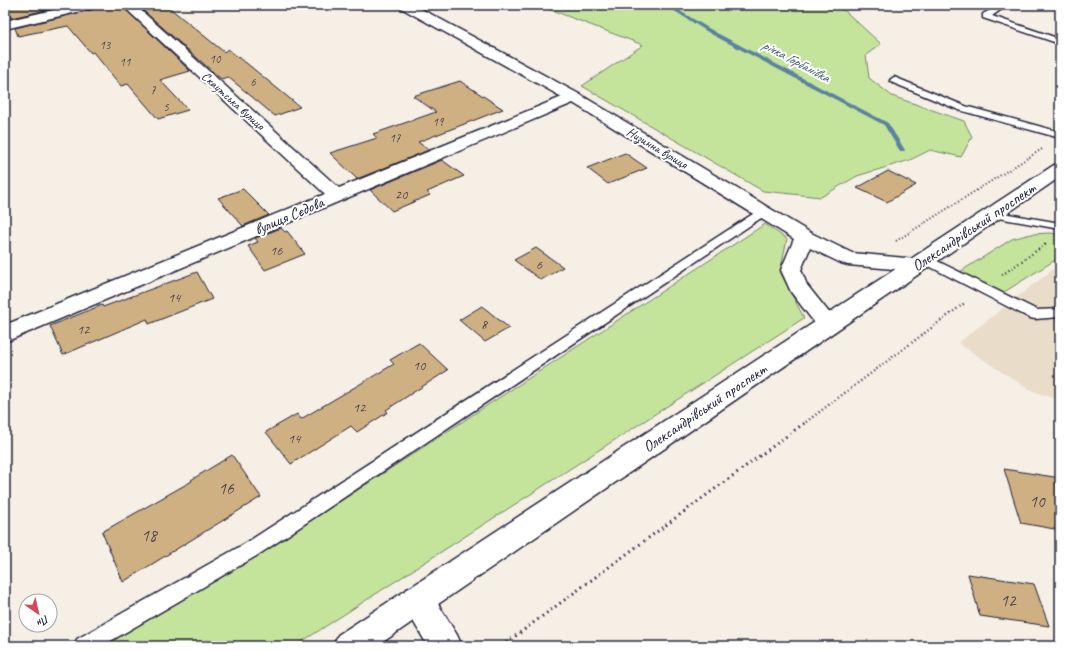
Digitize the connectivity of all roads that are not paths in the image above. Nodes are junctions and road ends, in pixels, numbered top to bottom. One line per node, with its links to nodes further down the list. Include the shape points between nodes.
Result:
1 (90, 5): 5 (street)
2 (128, 5): 11 (street, Скаутська вулиця)
3 (405, 5): 8 (street, Низинна вулиця)
4 (1004, 5): 6 (lane, via 986,16)
5 (5, 25)
6 (1060, 42)
7 (894, 80): 9 (lane, via 962,108)
8 (574, 97): 11 (street, вулиця Сєдова); 12 (street, Низинна вулиця)
9 (1060, 135)
10 (1060, 169): 13 (street, Олександрівський проспект)
11 (337, 196): 19 (street, вулиця Сєдова)
12 (763, 212): 15 (street, Низинна вулиця); 21 (lane, via 252,549)
13 (991, 214): 14 (lane); 16 (street, Олександрівський проспект)
14 (1060, 226)
15 (804, 237): 16 (street, Низинна вулиця, via 848,259); 18 (street, via 791,270 798,287)
16 (921, 262): 17 (lane, via 1035,315); 18 (street, Олександрівський проспект)
17 (1060, 313)
18 (828, 325): 20 (street, Олександрівський проспект)
19 (5, 334)
20 (418, 600): 22 (street, Олександрівський проспект); 23 (street)
21 (84, 646)
22 (349, 646)
23 (446, 646)

